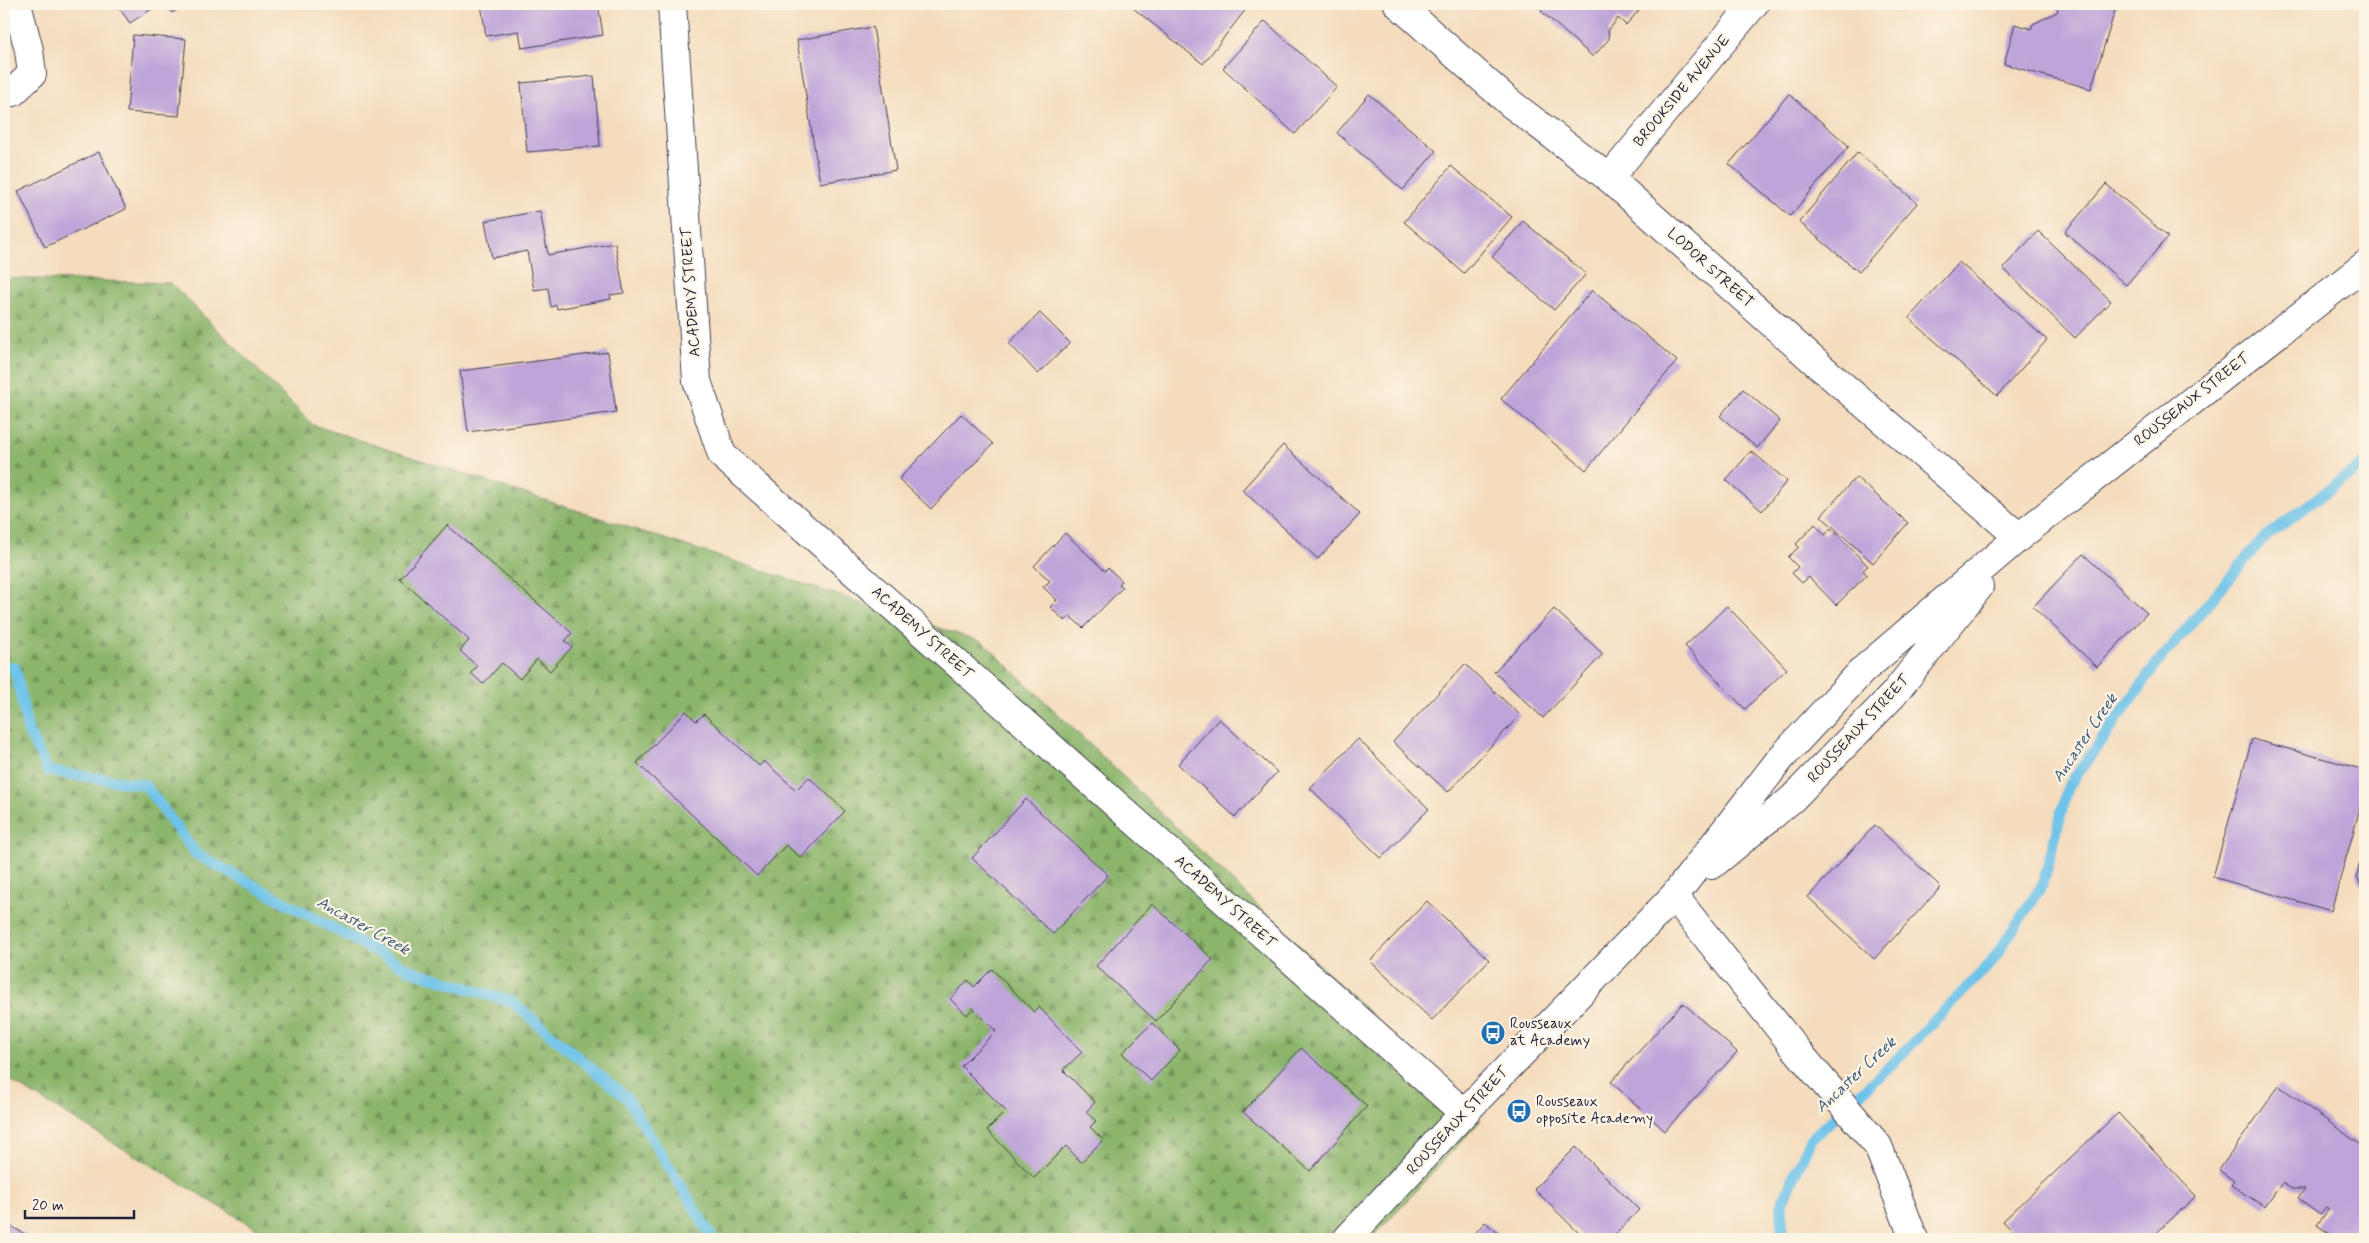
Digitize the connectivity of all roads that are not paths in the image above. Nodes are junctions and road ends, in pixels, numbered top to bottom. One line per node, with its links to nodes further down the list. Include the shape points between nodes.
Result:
1 (18, 4): 5 (street, via 32,74 13,92)
2 (672, 4): 10 (street, ACADEMY STREET, via 697,381 722,455)
3 (1398, 4): 6 (street, LODOR STREET, via 1510,103)
4 (1754, 4): 6 (street, BROOKSIDE AVENUE)
5 (4, 91)
6 (1609, 178): 8 (street, LODOR STREET, via 1822,368)
7 (2365, 265): 8 (street, ROUSSEAUX STREET)
8 (2018, 536): 9 (street, ROUSSEAUX STREET, via 1863,670 1781,758); 9 (street, ROUSSEAUX STREET, via 1893,695 1792,799)
9 (1674, 896): 10 (street, ROUSSEAUX STREET); 12 (street, via 1878,1146)
10 (1464, 1113): 11 (street, ROUSSEAUX STREET)
11 (1347, 1239)
12 (1914, 1239)

